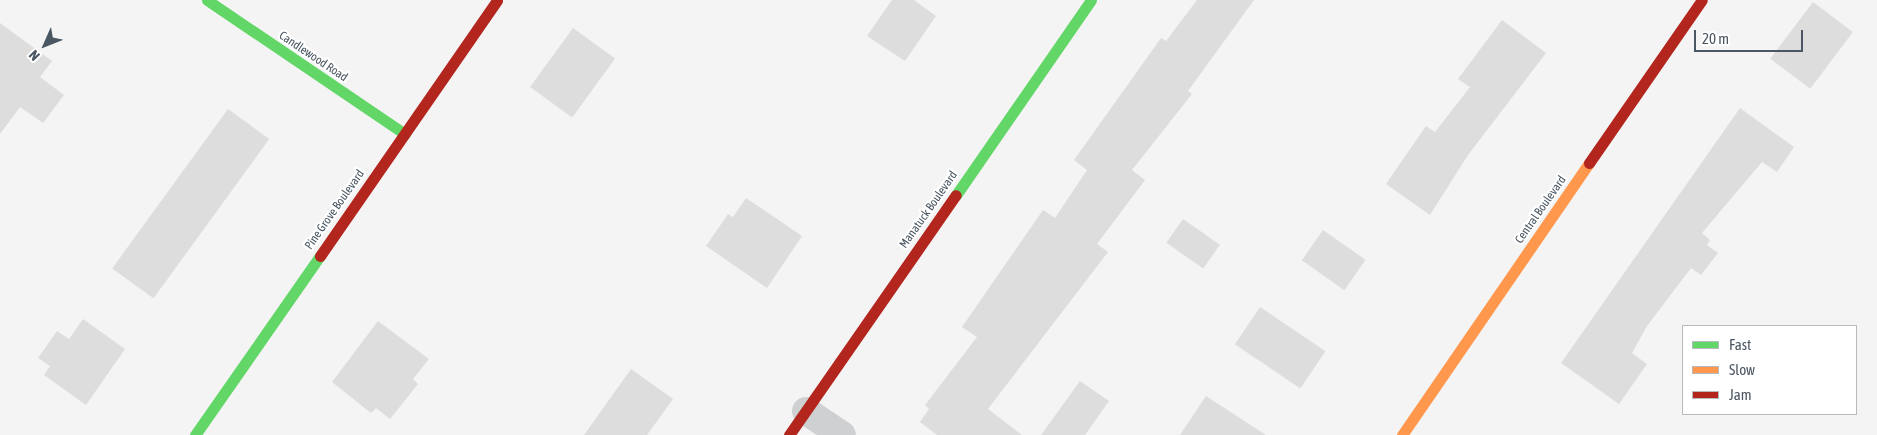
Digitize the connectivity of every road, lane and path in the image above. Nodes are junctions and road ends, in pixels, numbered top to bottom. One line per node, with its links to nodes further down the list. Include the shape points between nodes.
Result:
1 (208, 0): 5 (street, Candlewood Road)
2 (498, 0): 5 (street, Pine Grove Boulevard)
3 (1090, 0): 6 (street, Manatuck Boulevard)
4 (1702, 0): 10 (street, Central Boulevard)
5 (405, 134): 7 (street, Pine Grove Boulevard)
6 (806, 411): 8 (street, Manatuck Boulevard); 9 (street)
7 (195, 435)
8 (789, 435)
9 (842, 435)
10 (1402, 435)

